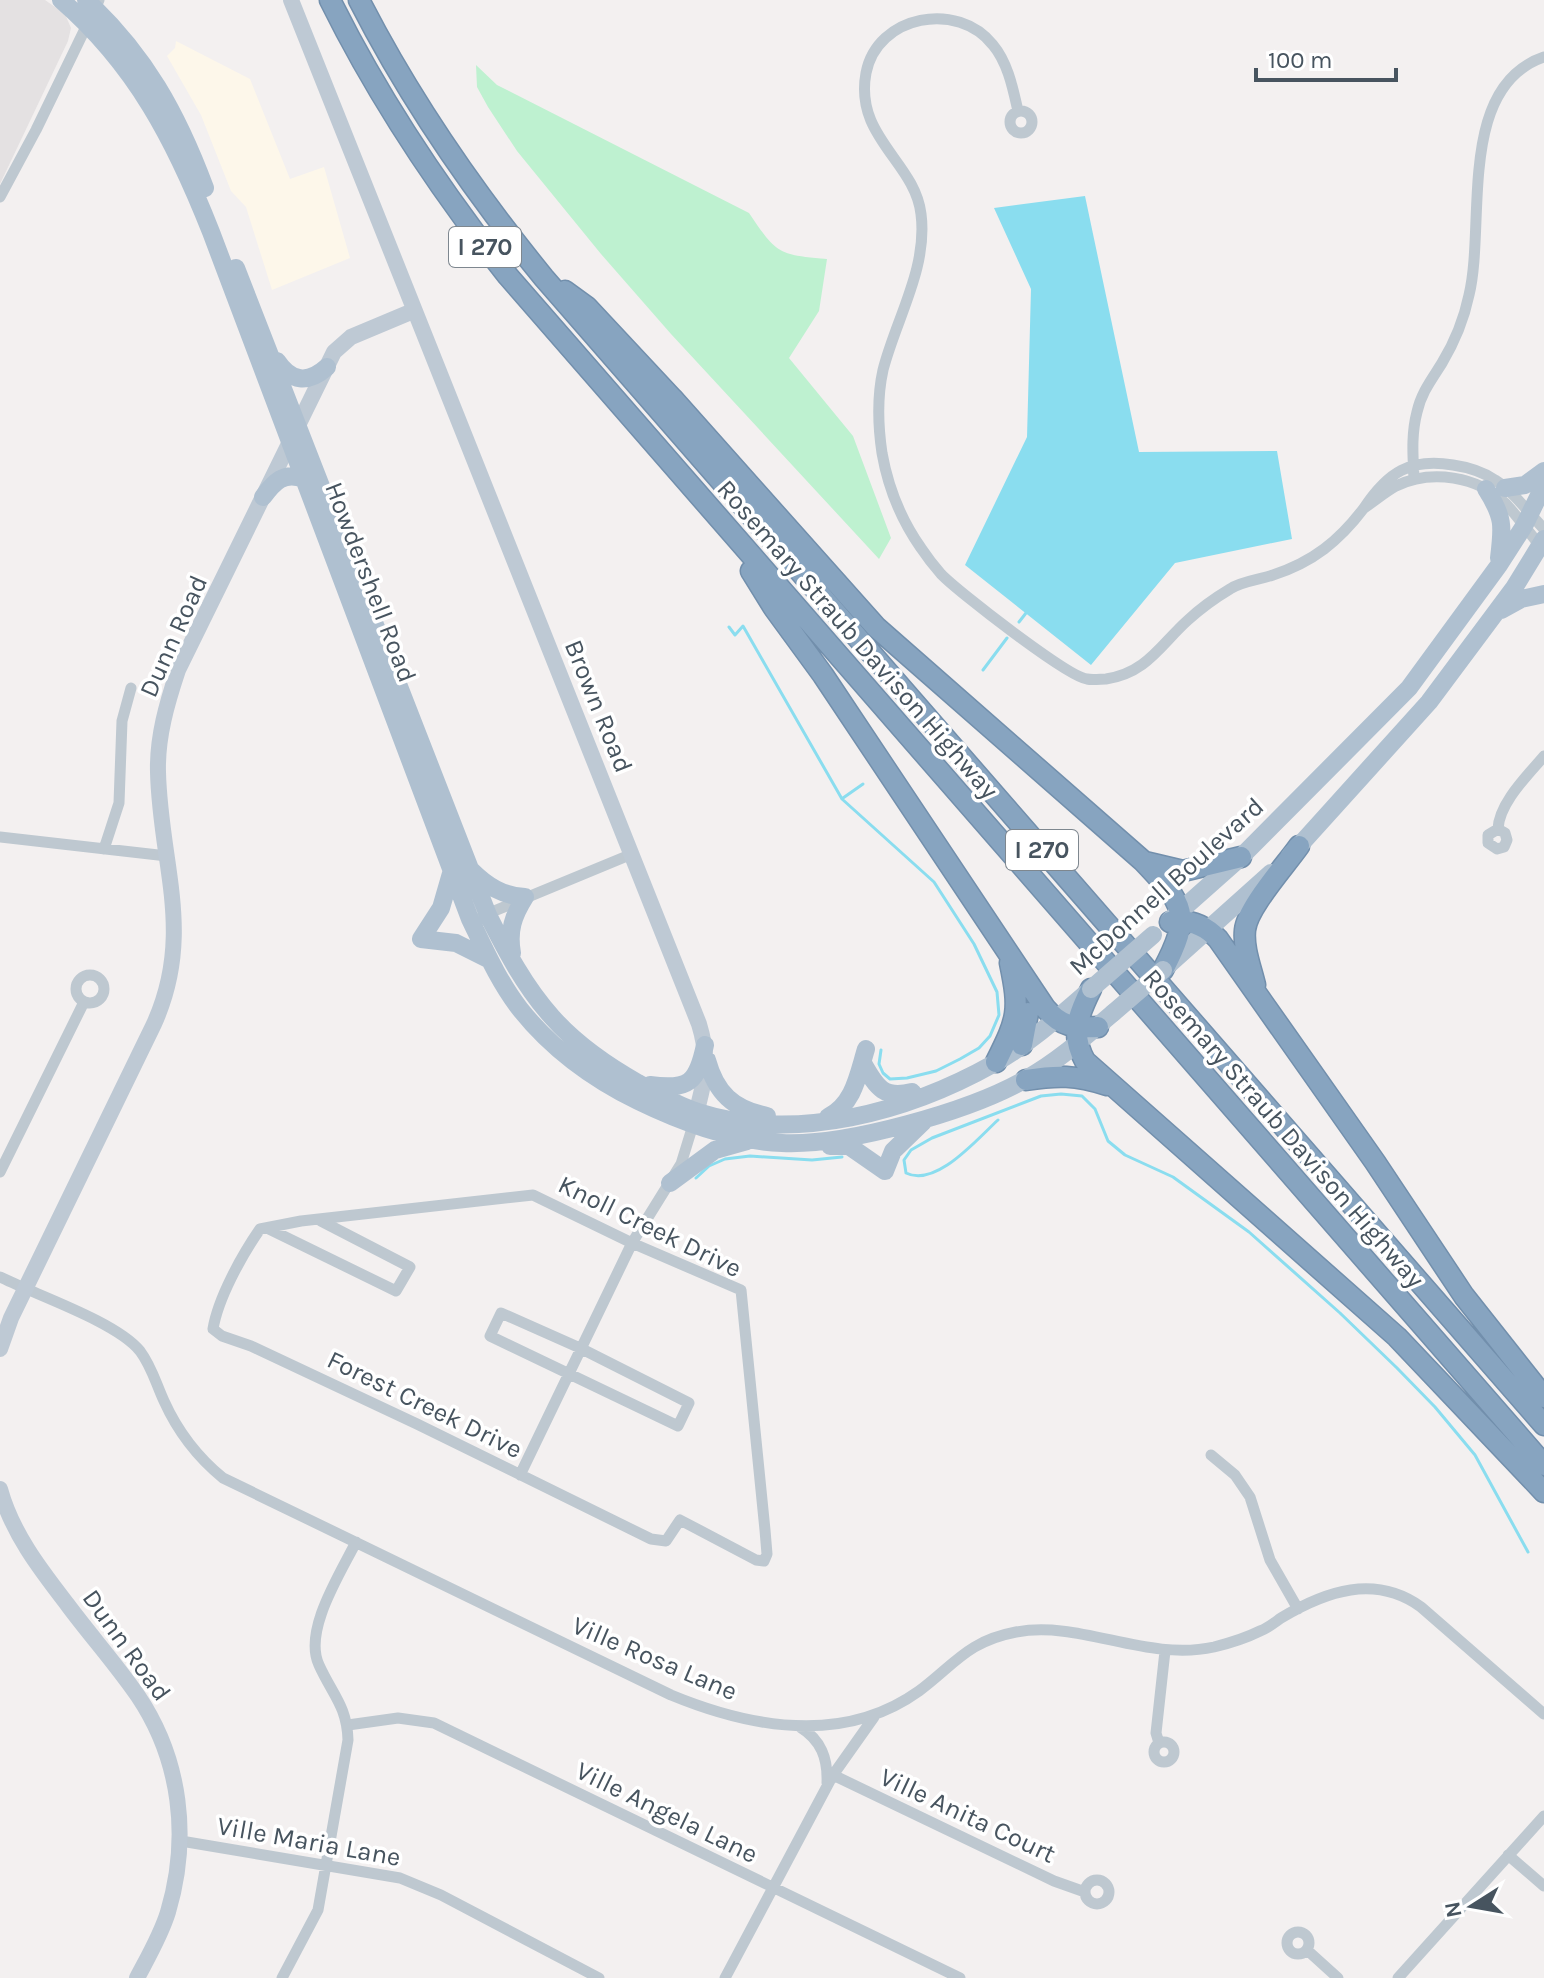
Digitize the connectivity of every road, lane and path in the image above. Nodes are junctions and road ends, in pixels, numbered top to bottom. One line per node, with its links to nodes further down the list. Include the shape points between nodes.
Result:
1 (61, 0): 5 (main road, Howdershell Road)
2 (291, 0): 10 (street)
3 (330, 0): 24 (highway, Rosemary Straub Davison Highway / I 270, via 391,110 477,236)
4 (359, 0): 9 (highway, Rosemary Straub Davison Highway / I 270, via 440,139)
5 (92, 8): 8 (street); 11 (main road, Howdershell Road, via 170,105); 14 (main road, Howdershell Road, via 174,145)
6 (1544, 57): 15 (street, via 1514,76 1496,100 1483,139 1469,295 1458,330 1417,411)
7 (1018, 111): 22 (street, via 993,44 963,23 942,17 909,23 889,36 866,71 868,115 921,211 916,270 883,371 878,414 882,454 901,514 942,575 1062,668 1086,680 1107,679 1146,663 1186,621 1233,587 1298,565 1326,549)
8 (0, 197)
9 (540, 273): 38 (highway, via 587,307 901,652); 80 (highway, Rosemary Straub Davison Highway / I 270)
10 (413, 311): 12 (street, Dunn Road, via 351,337); 35 (street, Brown Road)
11 (271, 351): 12 (main road, via 296,379 317,376); 13 (main road, Howdershell Road)
12 (327, 367): 13 (street, Dunn Road)
13 (299, 423): 14 (street, Dunn Road); 39 (main road, Howdershell Road)
14 (290, 442): 17 (main road, Howdershell Road); 21 (street, Dunn Road)
15 (1413, 464): 18 (street); 20 (street, via 1433,461 1465,467 1493,478); 22 (street, via 1377,488)
16 (1544, 471): 20 (main road, via 1525,485)
17 (304, 479): 21 (main road, via 279,479); 39 (main road, Howdershell Road)
18 (1414, 479): 20 (street, via 1461,478); 22 (street)
19 (1544, 485): 23 (main road, McDonnell Boulevard)
20 (1496, 488): 23 (street); 23 (street); 26 (main road, via 1503,523)
21 (263, 497): 36 (street, Dunn Road, via 178,670 163,721 158,770)
22 (1364, 508)
23 (1527, 520): 25 (street); 25 (street); 26 (main road, McDonnell Boulevard)
24 (722, 523): 45 (highway); 82 (highway, Rosemary Straub Davison Highway / I 270)
25 (1543, 541): 28 (main road)
26 (1499, 565): 37 (main road, McDonnell Boulevard, via 1409,688)
27 (1544, 594): 28 (main road, via 1521,599)
28 (1492, 616): 33 (main road, via 1429,702)
29 (131, 688): 34 (street, via 122,721 119,803)
30 (1544, 756): 31 (street, via 1508,802)
31 (1498, 829)
32 (0, 837): 34 (street)
33 (1299, 846): 41 (main road); 52 (highway, via 1247,920 1245,943)
34 (104, 849): 36 (street)
35 (632, 854): 40 (street); 58 (street, Brown Road, via 691,1001)
36 (167, 856): 75 (street, Dunn Road, via 175,938 164,1003)
37 (1241, 857): 38 (highway, via 1183,871); 43 (main road, McDonnell Boulevard)
38 (1143, 861): 43 (highway, via 1168,887)
39 (461, 868): 40 (main road, via 498,891); 42 (main road, Howdershell Road); 46 (main road, via 421,939 456,943)
40 (525, 897): 42 (street); 49 (main road, via 510,933)
41 (1240, 903): 44 (main road); 48 (highway, via 1233,924)
42 (479, 917): 46 (main road, Howdershell Road); 49 (main road, Howdershell Road)
43 (1170, 922): 44 (highway); 47 (highway, via 1181,932); 51 (main road, McDonnell Boulevard, bridge)
44 (1208, 930): 47 (main road); 48 (highway)
45 (1007, 951): 50 (highway); 59 (highway, via 1017,1006)
46 (490, 961): 65 (main road, Howdershell Road, via 518,1007 566,1056 618,1091)
47 (1170, 961): 55 (main road, bridge)
48 (1234, 962): 52 (highway)
49 (520, 975): 62 (main road, Howdershell Road, via 553,1018 593,1054)
50 (1024, 977): 54 (highway); 57 (highway, via 1029,1010)
51 (1091, 989): 54 (main road, McDonnell Boulevard); 56 (highway, via 1077,1019)
52 (1258, 997): 79 (highway, via 1464,1296)
53 (84, 1002): 69 (street)
54 (1055, 1019): 56 (highway); 57 (main road, McDonnell Boulevard)
55 (1105, 1020): 56 (highway)
56 (1077, 1036): 61 (main road, McDonnell Boulevard); 63 (highway, via 1085,1061)
57 (1022, 1045): 59 (main road, McDonnell Boulevard)
58 (706, 1053): 62 (main road, via 686,1085); 65 (street, Brown Road); 66 (main road, via 716,1086 734,1106)
59 (996, 1062): 60 (main road, McDonnell Boulevard)
60 (965, 1078): 67 (main road, McDonnell Boulevard); 67 (main road, via 899,1095 887,1093 875,1083 865,1057 848,1101)
61 (1026, 1080): 63 (highway, via 1061,1075); 64 (main road, McDonnell Boulevard)
62 (637, 1082): 65 (main road, Howdershell Road)
63 (1111, 1086): 84 (highway, via 1397,1337)
64 (932, 1116): 67 (main road, McDonnell Boulevard, via 863,1134); 67 (main road, via 900,1142 885,1171 849,1146 828,1146)
65 (695, 1118): 66 (main road, McDonnell Boulevard); 68 (main road, McDonnell Boulevard); 70 (street)
66 (782, 1126): 67 (main road, McDonnell Boulevard)
67 (815, 1132): 68 (main road, McDonnell Boulevard, via 782,1143)
68 (759, 1140): 70 (main road, via 715,1150)
69 (0, 1172)
70 (670, 1183): 73 (street)
71 (320, 1221): 72 (street); 72 (street, via 410,1267 396,1291); 73 (street, Knoll Creek Drive, via 533,1195)
72 (267, 1228): 83 (street, Forest Creek Drive, via 250,1243 213,1329)
73 (632, 1243): 76 (street); 87 (street, Knoll Creek Drive, via 741,1290)
74 (0, 1277): 75 (street, Ville Rosa Lane)
75 (25, 1290): 77 (street, Dunn Road); 86 (street, Ville Rosa Lane, via 119,1333 138,1349 182,1436 223,1478)
76 (580, 1348): 78 (street); 78 (street, via 501,1313 490,1336); 78 (street, via 689,1403 678,1426)
77 (0, 1349)
78 (567, 1375): 83 (street)
79 (1544, 1397)
80 (1544, 1425)
81 (1211, 1455): 88 (street, via 1250,1497 1270,1560)
82 (1544, 1465)
83 (520, 1475): 87 (street, Forest Creek Drive, via 651,1539 666,1541 680,1520)
84 (1544, 1492)
85 (1, 1493): 98 (street, Dunn Road, via 36,1564 154,1723 179,1800)
86 (356, 1542): 92 (street, via 323,1611 315,1642 320,1668); 93 (street, Ville Rosa Lane, via 671,1695 744,1720)
87 (764, 1561)
88 (1298, 1609): 89 (street, Ville Rosa Lane, via 1242,1639 1202,1650); 90 (street, Ville Rosa Lane, via 1352,1588 1408,1597)
89 (1165, 1651): 91 (street, Ville Rosa Lane, via 1063,1633 1018,1632 975,1645 914,1695); 94 (street)
90 (1544, 1714)
91 (874, 1717): 93 (street, Ville Rosa Lane); 95 (street)
92 (348, 1725): 100 (street); 102 (street, Ville Angela Lane, via 398,1718 434,1723)
93 (799, 1726): 96 (street, via 822,1749)
94 (1159, 1743)
95 (833, 1775): 96 (street); 103 (street, Ville Anita Court)
96 (826, 1787): 102 (street)
97 (1544, 1816): 99 (street)
98 (181, 1841): 100 (street, Ville Maria Lane); 105 (street, Dunn Road, via 168,1914)
99 (1508, 1855): 101 (street); 111 (street)
100 (326, 1865): 106 (street, via 318,1910); 107 (street, Ville Maria Lane, via 420,1885)
101 (1544, 1886)
102 (773, 1888): 108 (street); 109 (street, Ville Angela Lane)
103 (1085, 1892)
104 (1307, 1950): 110 (street)
105 (137, 1978)
106 (282, 1978)
107 (599, 1978)
108 (725, 1978)
109 (960, 1978)
110 (1338, 1978)
111 (1398, 1978)

